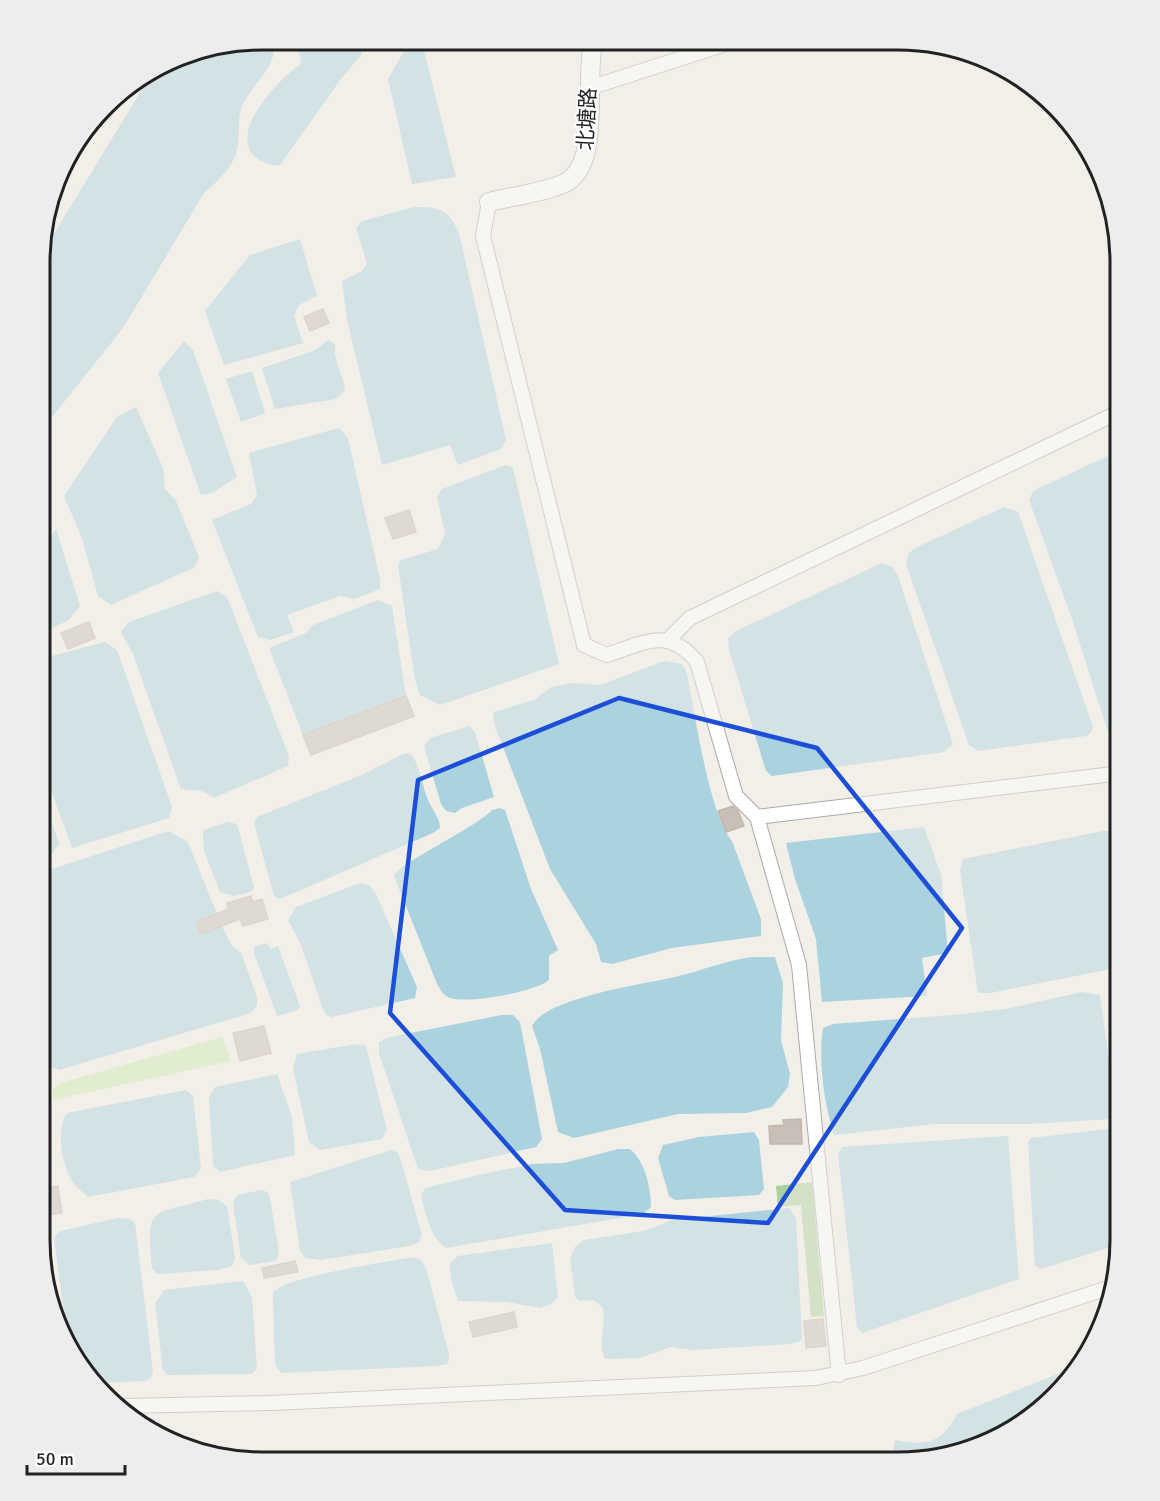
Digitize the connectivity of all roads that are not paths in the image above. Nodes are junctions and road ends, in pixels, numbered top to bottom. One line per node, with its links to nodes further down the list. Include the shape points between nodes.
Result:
1 (593, 50): 3 (street, 北塘路)
2 (707, 50): 3 (street)
3 (589, 88): 4 (street, 北塘路, via 588,142 577,175 564,183)
4 (489, 202): 6 (street, via 483,236 584,645 607,655)
5 (1110, 416): 6 (street, via 690,618)
6 (669, 639): 8 (street, via 685,647 697,662 736,796)
7 (1110, 774): 8 (street)
8 (757, 817): 10 (street, via 799,964)
9 (1104, 1289): 10 (street)
10 (839, 1374): 11 (street, via 283,1402)
11 (130, 1406)

